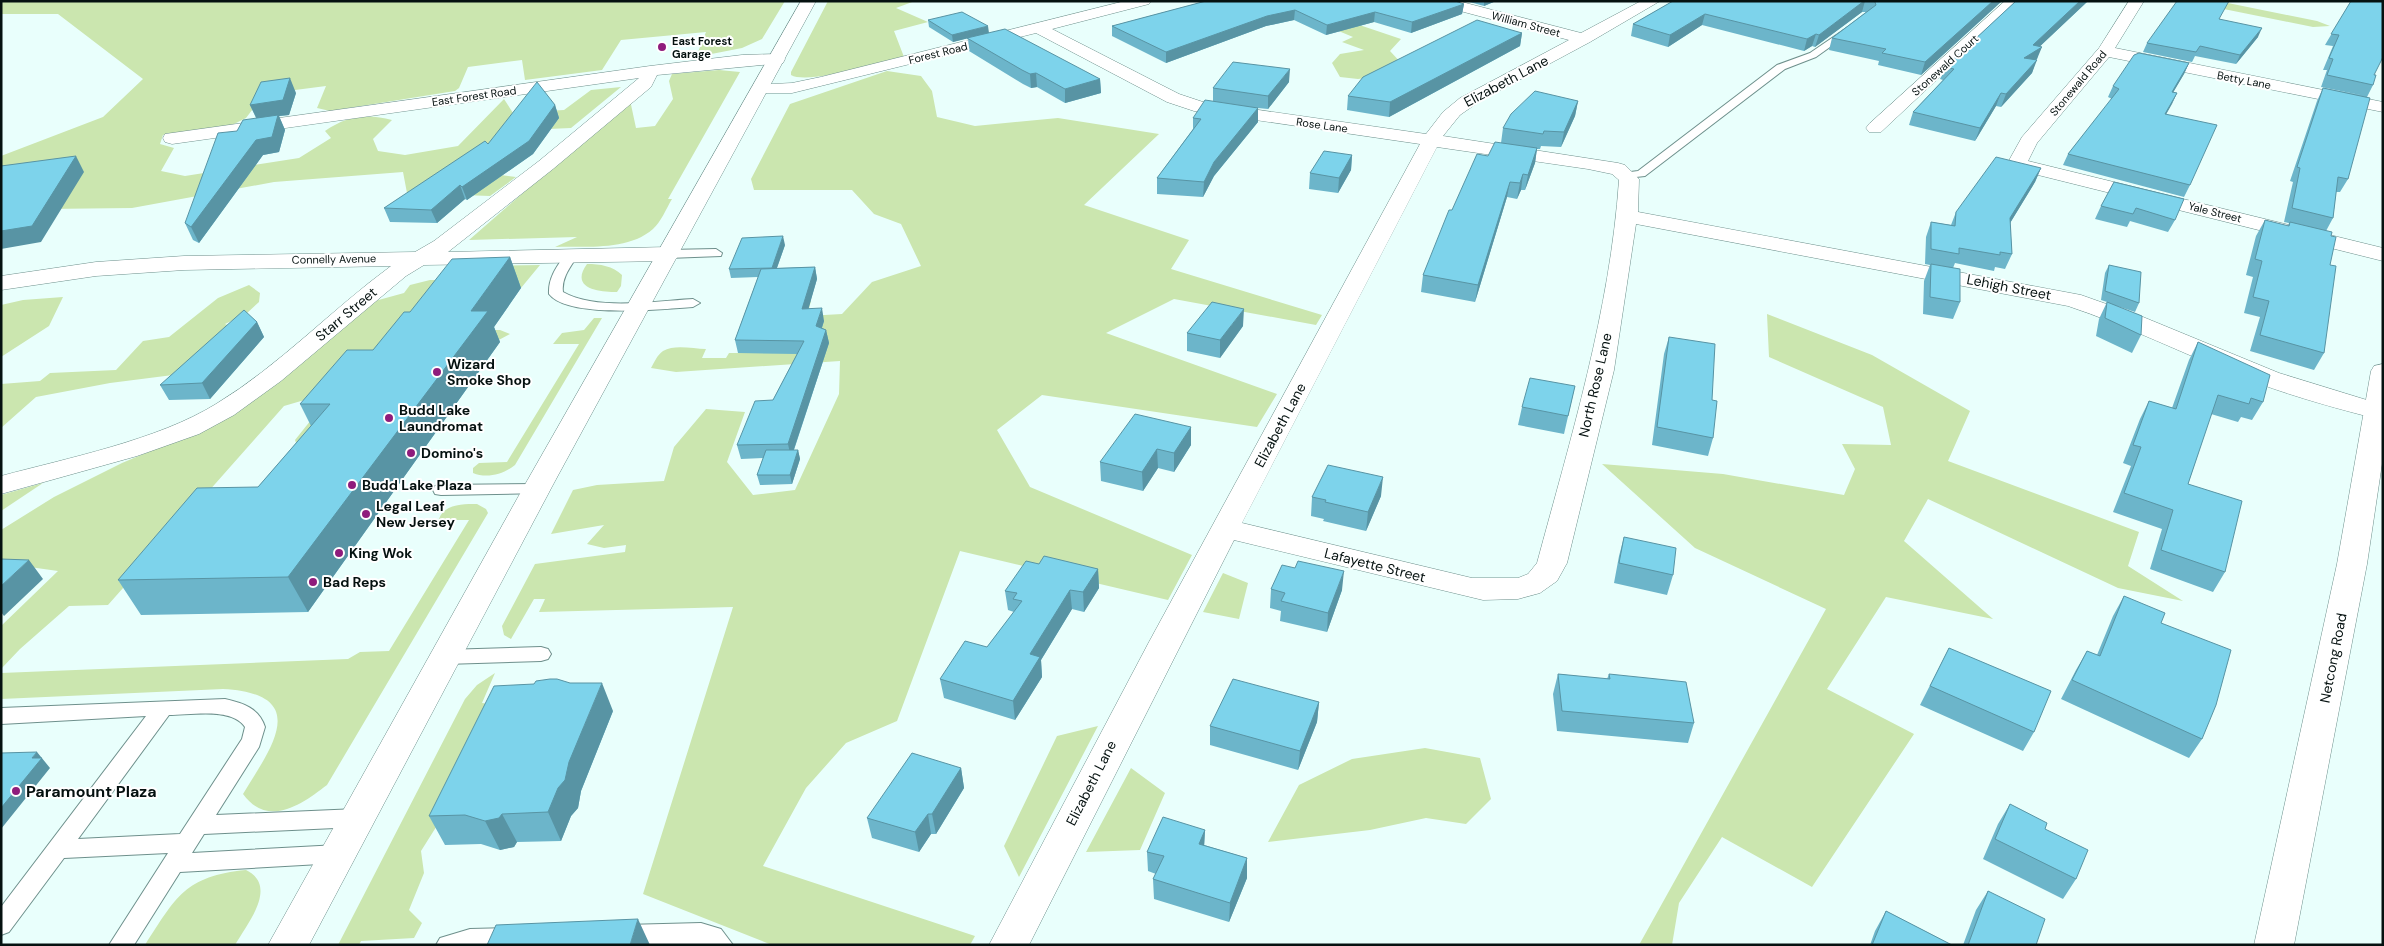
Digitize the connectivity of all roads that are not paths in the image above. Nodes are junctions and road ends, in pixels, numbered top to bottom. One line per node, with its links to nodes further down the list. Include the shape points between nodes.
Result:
1 (809, 1): 11 (street)
2 (1144, 1): 8 (street, Forest Road)
3 (1439, 1): 9 (street, William Street)
4 (1653, 1): 9 (street, Elizabeth Lane)
5 (2014, 1): 15 (street, Stonewald Court)
6 (2137, 1): 10 (street, Stonewald Road)
7 (1859, 20): 19 (lane, via 1812,55 1773,73 1642,174)
8 (1039, 28): 13 (street, Forest Road, via 821,82 792,88); 17 (street, Rose Lane, via 1188,104)
9 (1584, 39): 17 (street, Elizabeth Lane, via 1454,109)
10 (2105, 51): 14 (street, Betty Lane); 18 (street, Stonewald Road, via 2029,141)
11 (777, 59): 12 (street, East Forest Road); 13 (street)
12 (650, 71): 16 (street, East Forest Road); 25 (street, Starr Street, via 645,83 546,165 442,246)
13 (760, 89): 22 (street)
14 (2383, 107)
15 (1875, 128)
16 (172, 138)
17 (1431, 141): 19 (street, Rose Lane, via 1588,163); 35 (street, Elizabeth Lane)
18 (2017, 164): 23 (street, Yale Street)
19 (1624, 173): 20 (street, North Rose Lane, via 1629,186)
20 (1627, 216): 30 (street, Lehigh Street, via 2073,300 2116,313 2236,366 2318,395); 36 (street, North Rose Lane, via 1602,370 1552,563 1543,577)
21 (716, 253): 22 (lane)
22 (668, 254): 24 (street, Connelly Avenue); 28 (street)
23 (2383, 255)
24 (572, 256): 25 (street, Connelly Avenue); 28 (lane, via 556,281 556,294 561,298 589,306)
25 (421, 258): 26 (street, Connelly Avenue, via 131,266); 31 (street, Starr Street, via 398,271 272,376 211,418 127,450)
26 (1, 283)
27 (693, 303): 28 (lane)
28 (640, 304): 32 (street)
29 (2383, 371): 30 (street, Netcong Road)
30 (2376, 411): 34 (street, Netcong Road)
31 (1, 485)
32 (537, 489): 33 (lane); 38 (street)
33 (441, 490)
34 (2372, 503): 54 (street, Netcong Road, via 2352,564)
35 (1226, 529): 36 (street, Lafayette Street, via 1472,588); 53 (street, Elizabeth Lane, via 1129,708)
36 (1525, 587)
37 (541, 654): 38 (lane)
38 (445, 657): 41 (street)
39 (164, 708): 40 (lane); 42 (lane, via 232,708 244,713 255,727 252,741); 43 (lane)
40 (4, 715)
41 (358, 818): 42 (lane); 44 (street)
42 (192, 834): 43 (lane); 45 (lane)
43 (58, 849): 46 (lane)
44 (338, 854): 45 (lane); 50 (street)
45 (174, 863): 49 (lane)
46 (1, 925)
47 (604, 935): 52 (lane, via 701,933 713,936)
48 (528, 937): 51 (lane, via 470,939)
49 (120, 945)
50 (288, 945)
51 (448, 945)
52 (721, 945)
53 (1009, 945)
54 (2274, 945)

